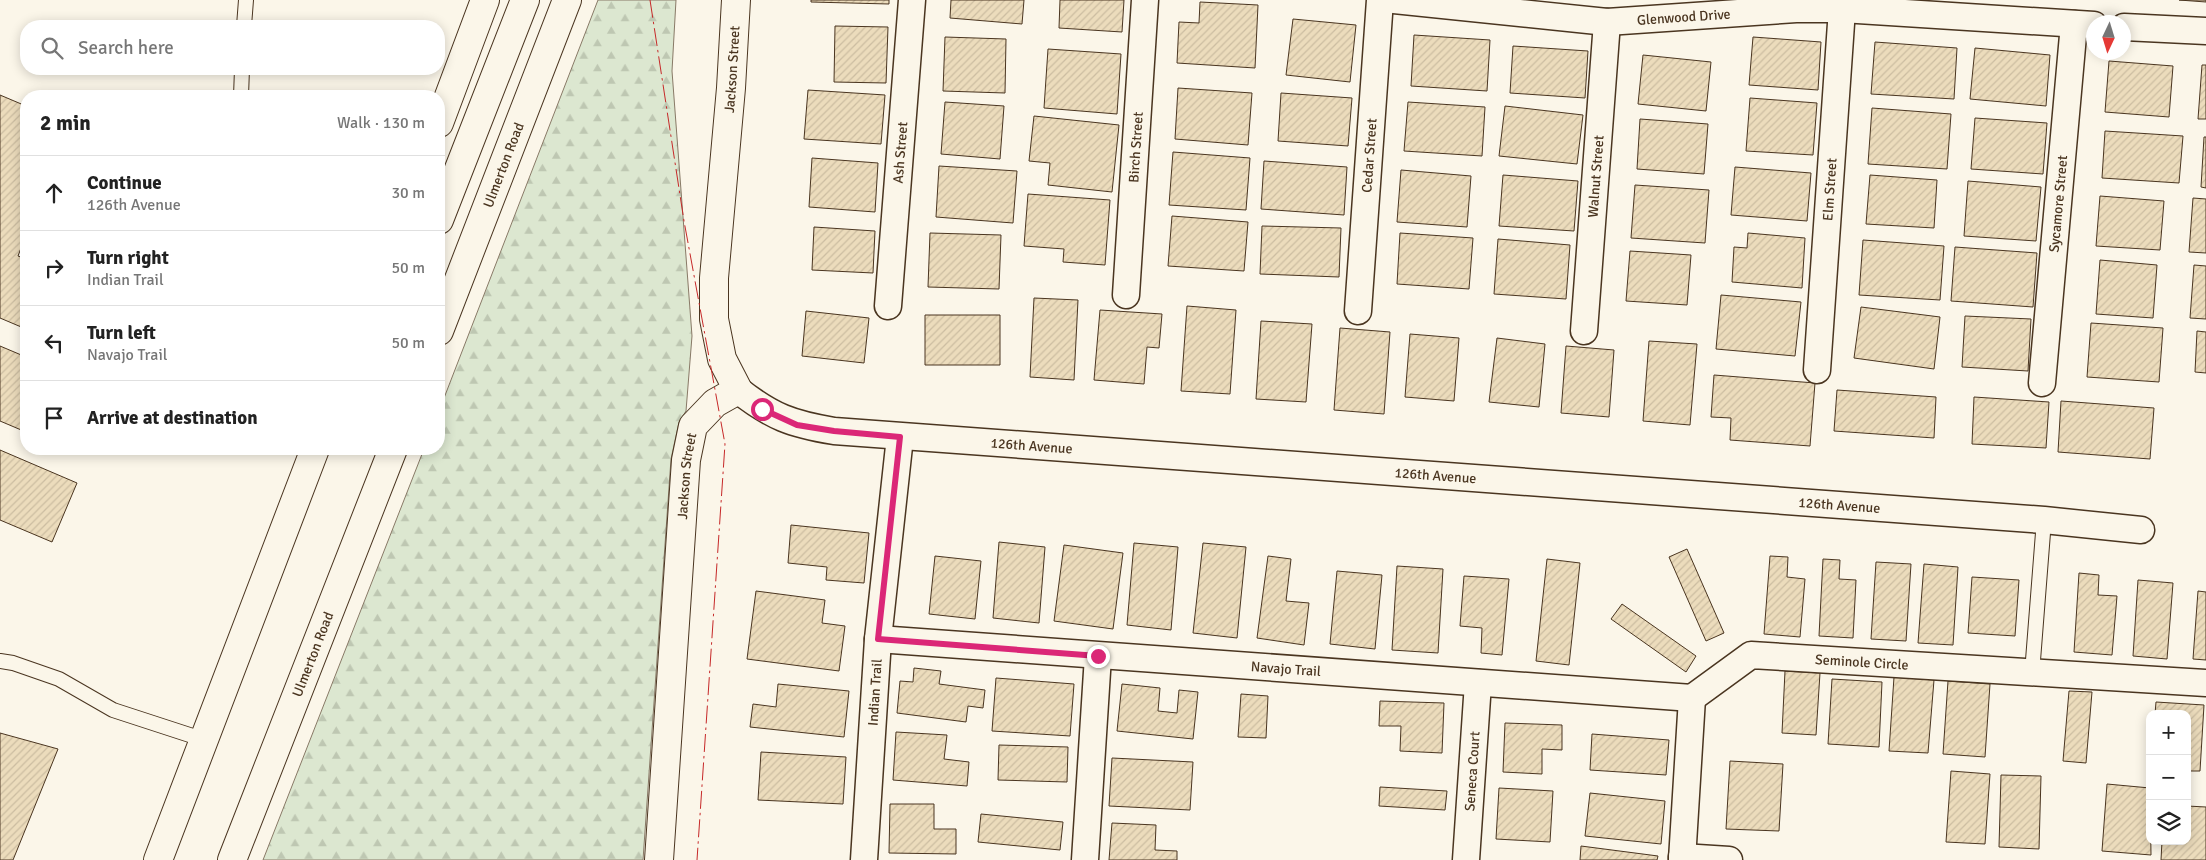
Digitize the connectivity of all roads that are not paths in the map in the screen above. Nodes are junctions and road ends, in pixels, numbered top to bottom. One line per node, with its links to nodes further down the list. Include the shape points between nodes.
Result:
1 (246, 0): 11 (lane)
2 (485, 0): 18 (main road)
3 (525, 0): 19 (main road)
4 (567, 0): 23 (main road, Ulmerton Road)
5 (736, 0): 27 (main road, Jackson Street, via 714,278 714,318 722,359)
6 (912, 0): 21 (street, Ash Street)
7 (1145, 0): 20 (street, Birch Street)
8 (1380, 0): 22 (street, Cedar Street)
9 (1394, 0): 12 (street, Glenwood Drive)
10 (1842, 9): 12 (street, Glenwood Drive, via 1796,9); 13 (street, Glenwood Drive); 25 (street, Elm Street)
11 (244, 20)
12 (1607, 22): 24 (street, Walnut Street)
13 (2084, 24): 26 (street, Sycamore Street)
14 (2131, 27): 15 (street)
15 (2206, 31)
16 (242, 75): 17 (lane)
17 (240, 90)
18 (445, 107)
19 (445, 205)
20 (1126, 295)
21 (888, 306)
22 (1358, 311)
23 (445, 315)
24 (1584, 331)
25 (1817, 370)
26 (2042, 383)
27 (738, 390): 28 (street, 126th Avenue, via 762,409 797,425); 44 (main road, Jackson Street, via 715,403 694,426 686,460)
28 (900, 437): 31 (street, 126th Avenue); 33 (street, Indian Trail)
29 (313, 455): 40 (main road)
30 (391, 455): 43 (main road, Ulmerton Road)
31 (2044, 520): 32 (street, 126th Avenue); 36 (lane)
32 (2141, 530)
33 (878, 639): 34 (street, Navajo Trail); 45 (street, Indian Trail)
34 (1098, 656): 37 (street, Navajo Trail); 46 (street)
35 (0, 661): 40 (lane, via 58,679 113,710)
36 (2032, 673): 38 (street, Seminole Circle); 39 (street, Seminole Circle, via 1751,655)
37 (1478, 683): 39 (street, Navajo Trail); 47 (street, Seneca Court)
38 (2206, 684)
39 (1692, 698): 41 (street)
40 (205, 740): 42 (main road)
41 (1682, 859): 48 (street)
42 (158, 860)
43 (232, 860)
44 (659, 860)
45 (864, 860)
46 (1085, 860)
47 (1466, 860)
48 (1729, 860)

